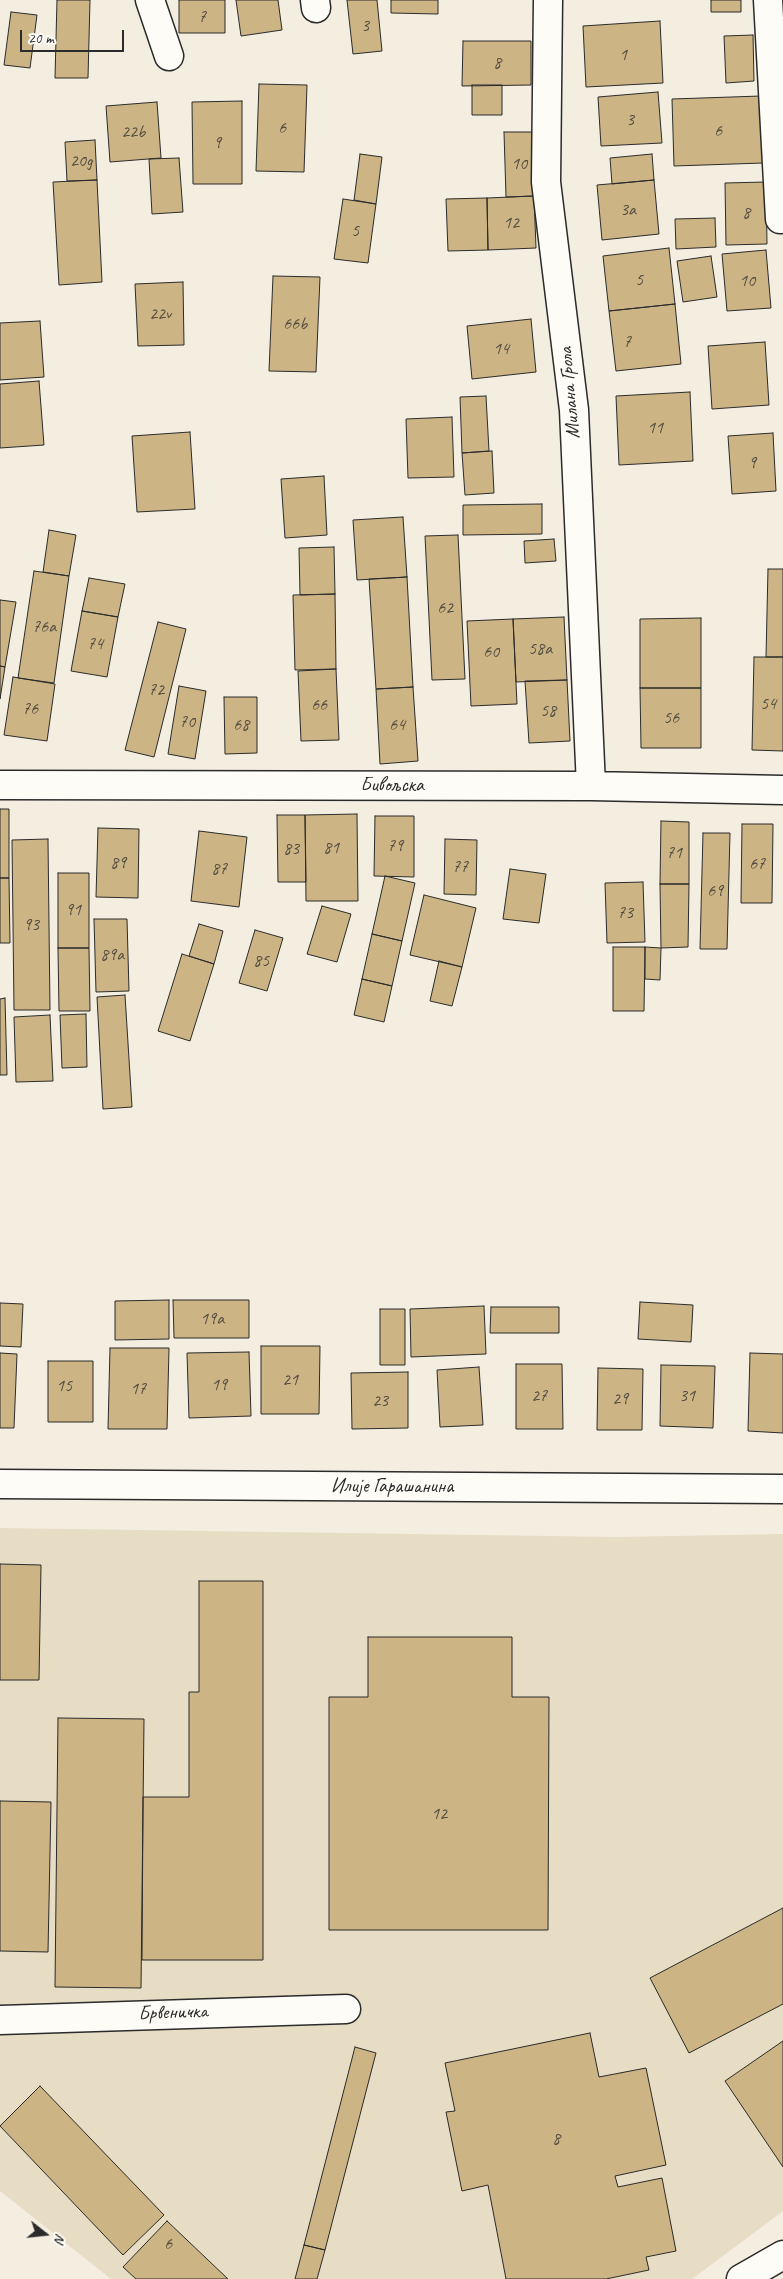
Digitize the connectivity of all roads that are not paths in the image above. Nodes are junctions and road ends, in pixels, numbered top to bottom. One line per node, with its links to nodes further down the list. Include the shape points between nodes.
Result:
1 (150, 0): 4 (street)
2 (548, 0): 7 (street, Милана Грола, via 546,182 574,410)
3 (768, 0): 5 (street)
4 (169, 56)
5 (780, 219)
6 (0, 785): 7 (street, Бивољска)
7 (591, 786): 8 (street, Бивољска)
8 (783, 790)
9 (0, 1484): 10 (street, Илије Гарашанина)
10 (783, 1489)
11 (346, 2010): 12 (street, Брвеничка)
12 (0, 2020)
13 (783, 2256): 14 (street)
14 (741, 2279)

